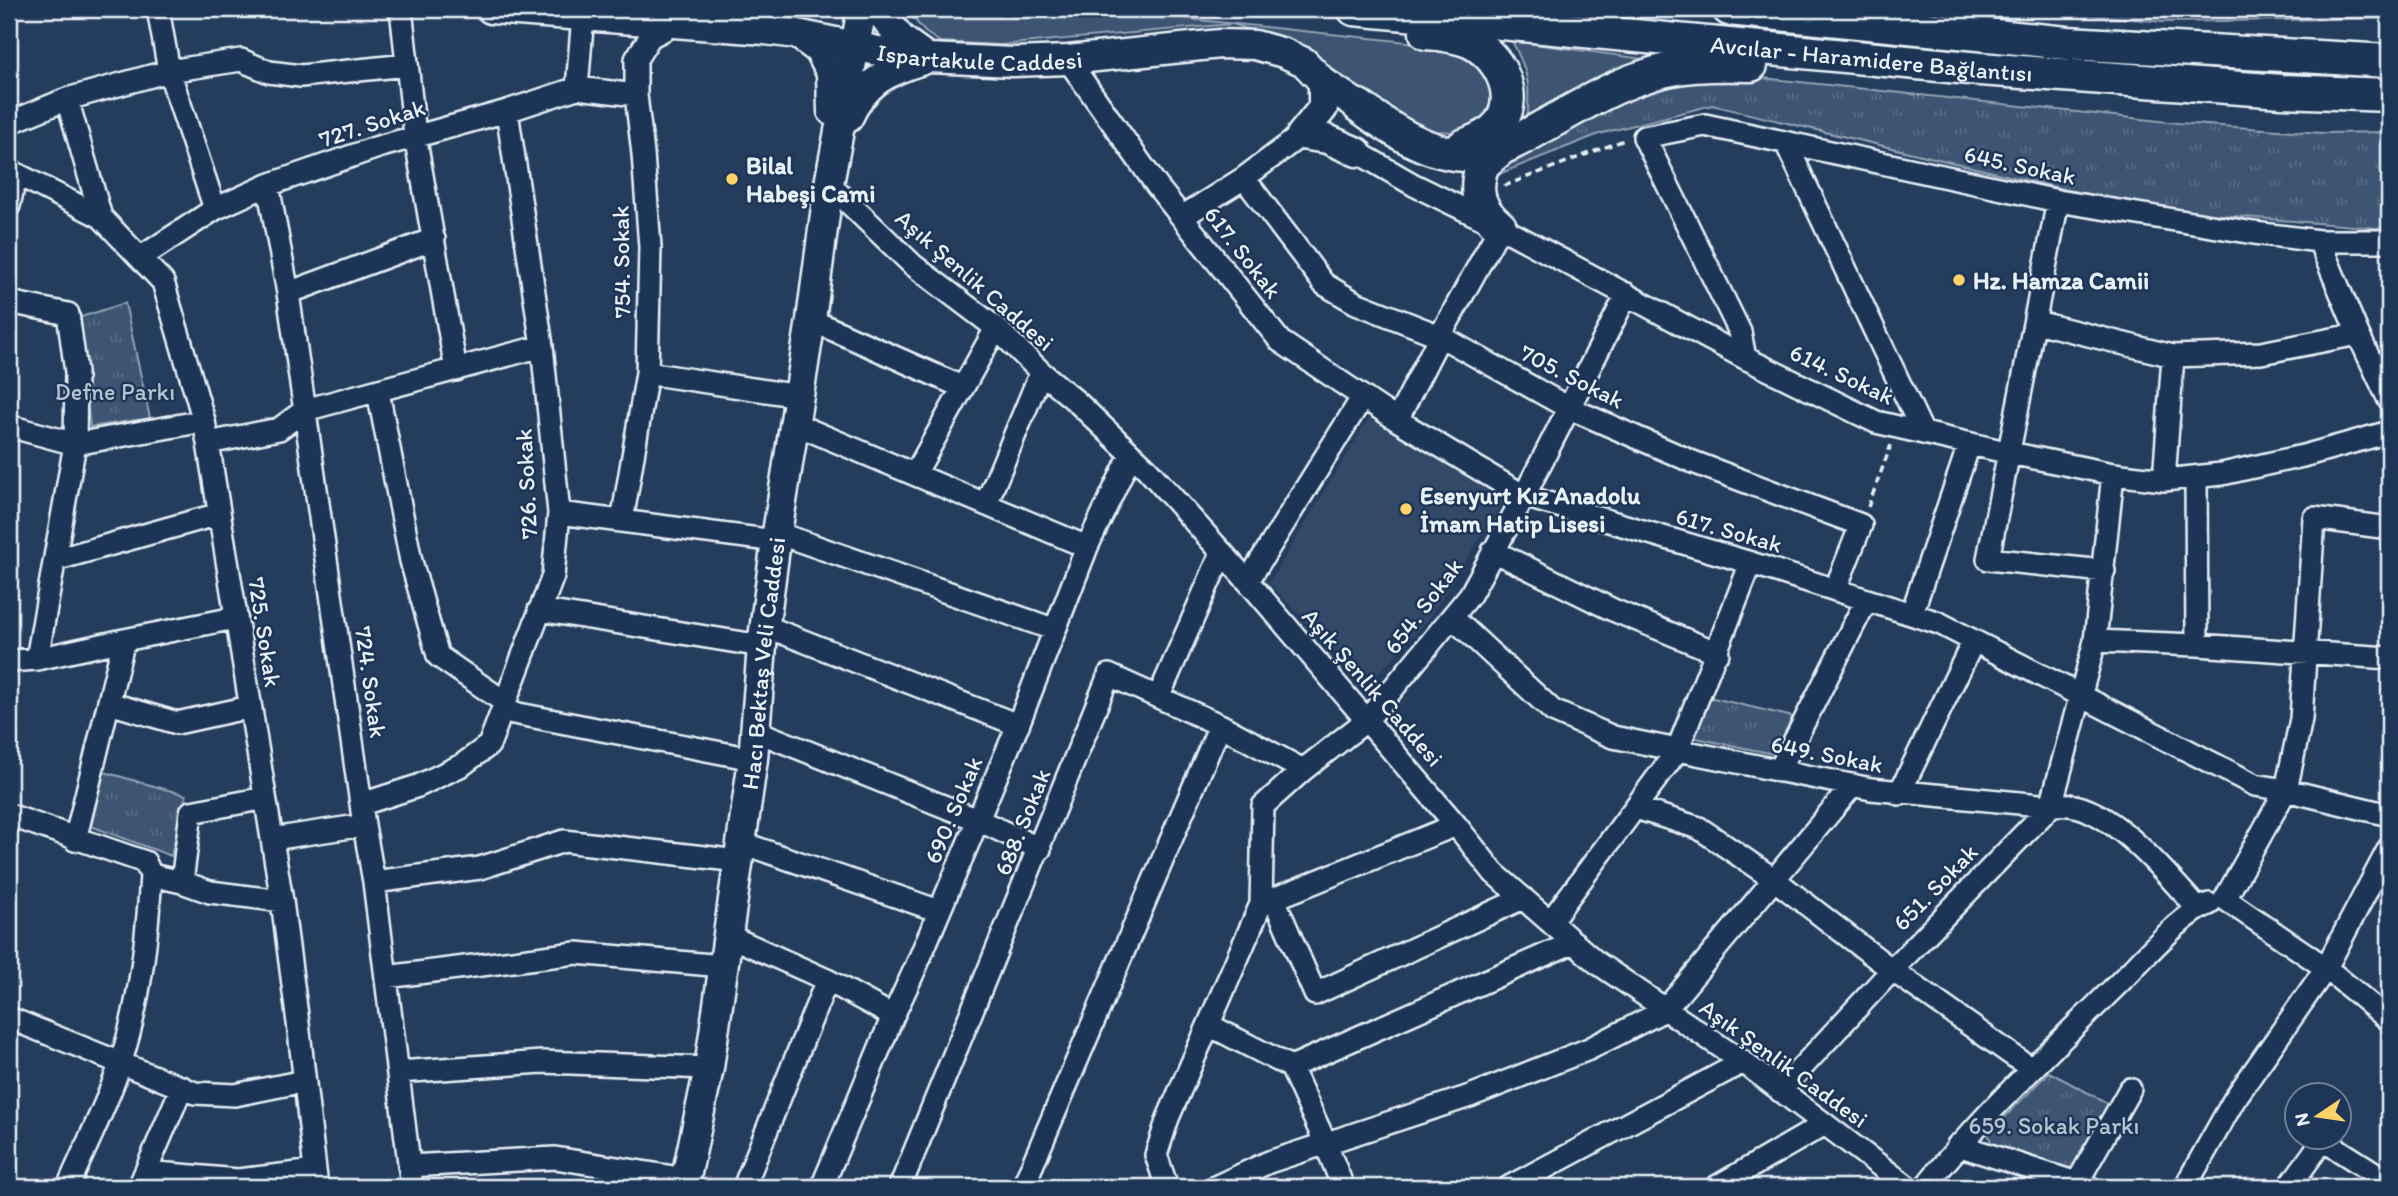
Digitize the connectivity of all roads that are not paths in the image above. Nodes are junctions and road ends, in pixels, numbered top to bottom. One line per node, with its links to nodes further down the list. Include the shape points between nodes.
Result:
1 (158, 9): 19 (street)
2 (401, 9): 18 (street)
3 (491, 9): 10 (main road, Ispartakule Caddesi)
4 (727, 9): 11 (main road)
5 (862, 9): 13 (main road)
6 (878, 9): 14 (main road, via 901,39)
7 (1333, 9): 33 (highway, via 1376,24 1470,42 1488,54 1501,71 1507,90 1501,121 1476,141)
8 (1354, 9): 15 (highway, Avcılar - Haramidere Bağlantısı)
9 (1729, 9): 17 (highway, Avcılar - Haramidere Bağlantısı, via 2067,43)
10 (583, 12): 11 (main road, Ispartakule Caddesi); 20 (street)
11 (678, 23): 12 (main road, Ispartakule Caddesi); 21 (street, 754. Sokak, via 642,46 636,59)
12 (797, 34): 13 (main road, Ispartakule Caddesi); 30 (main road, via 819,50 831,73 832,110)
13 (856, 47): 14 (main road, Ispartakule Caddesi); 30 (main road)
14 (929, 58): 16 (main road, Ispartakule Caddesi); 30 (main road, via 875,80 856,99)
15 (1864, 58): 23 (highway, Avcılar - Haramidere Bağlantısı, via 2282,91); 32 (highway, via 1819,65 1692,65 1666,70 1627,83)
16 (1068, 60): 22 (main road, Ispartakule Caddesi, via 1220,44 1255,45 1304,62); 43 (street, 617. Sokak)
17 (2389, 61)
18 (407, 65): 19 (street, via 301,76 269,72 241,60); 28 (street)
19 (169, 71): 24 (street); 41 (street)
20 (577, 88): 21 (street, 727. Sokak); 26 (street, 727. Sokak)
21 (636, 95): 63 (street, 754. Sokak, via 650,247)
22 (1323, 95): 25 (main road, Ispartakule Caddesi); 29 (main road); 34 (main road)
23 (2389, 95)
24 (67, 99): 27 (street); 42 (street)
25 (1359, 106): 33 (highway, via 1382,123)
26 (507, 111): 28 (street, 727. Sokak); 57 (street, 726. Sokak)
27 (9, 123)
28 (415, 135): 38 (street, 727. Sokak); 45 (street)
29 (1301, 135): 34 (main road, via 1327,139); 36 (street)
30 (839, 137): 37 (main road, Hacı Bektaş Veli Caddesi)
31 (1786, 142): 39 (street, 645. Sokak); 59 (street, 645. Sokak, via 1705,125 1644,137 1740,332); 76 (street)
32 (1504, 146): 33 (highway, via 1472,156); 44 (highway, via 1483,164 1478,190 1486,216)
33 (1438, 150)
34 (1357, 152): 44 (street, 614. Sokak)
35 (13, 172): 40 (street); 42 (street, 725. Sokak)
36 (1244, 178): 43 (street); 56 (street, 705. Sokak, via 1324,284 1356,303)
37 (829, 184): 52 (main road, Hacı Bektaş Veli Caddesi); 54 (street, Aşık Şenlik Caddesi, via 913,265)
38 (268, 185): 41 (street, 727. Sokak); 49 (street, 724. Sokak)
39 (2058, 201): 46 (street, 645. Sokak); 53 (street)
40 (9, 206)
41 (215, 209): 48 (street, 727. Sokak)
42 (101, 218): 48 (street, 725. Sokak)
43 (1182, 218): 67 (street, 617. Sokak, via 1280,341)
44 (1500, 227): 50 (street, 614. Sokak); 56 (street)
45 (434, 239): 49 (street); 61 (street)
46 (2319, 241): 47 (street, 645. Sokak); 55 (street)
47 (2389, 241)
48 (140, 258): 72 (street, 725. Sokak, via 163,282)
49 (288, 293): 70 (street, 724. Sokak)
50 (1627, 294): 59 (street, 614. Sokak); 69 (street, 654. Sokak)
51 (9, 302): 78 (street, via 68,314 76,372)
52 (811, 320): 64 (street); 66 (main road, Hacı Bektaş Veli Caddesi)
53 (2036, 323): 58 (street); 80 (street)
54 (996, 328): 62 (street, Aşık Şenlik Caddesi); 64 (street)
55 (2358, 334): 58 (street, via 2261,353); 60 (street)
56 (1440, 336): 69 (street, 705. Sokak); 71 (street)
57 (542, 346): 61 (street); 88 (street, 726. Sokak)
58 (2173, 356): 85 (street)
59 (1745, 358): 76 (street, 614. Sokak, via 1876,422)
60 (2381, 363): 68 (street)
61 (456, 370): 65 (street)
62 (1041, 372): 81 (street, Aşık Şenlik Caddesi); 87 (street)
63 (647, 373): 66 (street); 90 (street, 754. Sokak)
64 (962, 387): 82 (street)
65 (378, 392): 70 (street); 121 (street, via 411,561 438,656)
66 (799, 396): 73 (main road, Hacı Bektaş Veli Caddesi)
67 (1362, 398): 71 (street, 617. Sokak); 99 (street)
68 (2389, 400)
69 (1567, 407): 86 (street, 654. Sokak); 100 (street, 705. Sokak, via 1693,462 1861,525)
70 (305, 410): 77 (street, via 279,429); 137 (street, 724. Sokak)
71 (1398, 420): 86 (street, 617. Sokak)
72 (204, 421): 77 (street, 725. Sokak); 78 (street)
73 (795, 424): 82 (street); 92 (main road, Hacı Bektaş Veli Caddesi)
74 (9, 426): 78 (street)
75 (2389, 432): 84 (street, 614. Sokak)
76 (1923, 433): 79 (street, 614. Sokak)
77 (208, 443): 89 (street, 725. Sokak)
78 (75, 444): 96 (street)
79 (1969, 445): 80 (street, 614. Sokak); 103 (street)
80 (2010, 453): 83 (street, 614. Sokak); 98 (street, via 1988,559)
81 (1131, 454): 93 (street, 690. Sokak); 95 (street, Aşık Şenlik Caddesi)
82 (915, 474): 87 (street)
83 (2113, 474): 85 (street, 614. Sokak); 98 (street, 651. Sokak)
84 (2196, 478): 85 (street, 614. Sokak); 111 (street)
85 (2164, 480)
86 (1524, 496): 94 (street, 654. Sokak); 97 (street, 617. Sokak)
87 (986, 503): 93 (street)
88 (559, 513): 90 (street); 102 (street, 726. Sokak, via 553,576)
89 (219, 514): 96 (street); 105 (street, 725. Sokak)
90 (622, 520): 92 (street)
91 (2389, 528): 112 (street, via 2314,518)
92 (777, 537): 106 (street); 107 (main road, Hacı Bektaş Veli Caddesi)
93 (1087, 547): 106 (street, 690. Sokak)
94 (1493, 551): 104 (street, 654. Sokak, via 1470,595); 113 (street, via 1613,610)
95 (1222, 552): 99 (street, Aşık Şenlik Caddesi); 118 (street)
96 (55, 560): 115 (street)
97 (1751, 563): 100 (street, 617. Sokak); 113 (street)
98 (2104, 571): 109 (street, 651. Sokak)
99 (1248, 581): 122 (street, Aşık Şenlik Caddesi)
100 (1835, 590): 101 (street, 617. Sokak)
101 (1866, 601): 103 (street, 617. Sokak); 129 (street)
102 (540, 610): 107 (street); 121 (street, 726. Sokak)
103 (1912, 613): 110 (street, 617. Sokak)
104 (1452, 617): 122 (street, 654. Sokak); 126 (street, 649. Sokak, via 1553,711 1613,737)
105 (235, 618): 108 (street); 120 (street, 725. Sokak)
106 (1053, 629): 123 (street, 690. Sokak)
107 (763, 636): 123 (street); 125 (main road, Hacı Bektaş Veli Caddesi)
108 (124, 640): 115 (street); 119 (street)
109 (2095, 641): 111 (street); 117 (street, 651. Sokak)
110 (1973, 642): 117 (street, 617. Sokak); 132 (street)
111 (2197, 645): 112 (street)
112 (2305, 652): 114 (street); 131 (street, via 2301,719)
113 (1718, 653): 126 (street)
114 (2389, 658)
115 (37, 659): 116 (street)
116 (9, 661)
117 (2081, 695): 131 (street, 617. Sokak, via 2255,785); 134 (street, 651. Sokak)
118 (1158, 696): 124 (street, 688. Sokak); 144 (street, 688. Sokak, via 1109,675)
119 (109, 703): 120 (street, via 177,723); 142 (street)
120 (250, 707): 133 (street, 725. Sokak)
121 (505, 707): 127 (street); 137 (street, 726. Sokak, via 489,745 462,765)
122 (1367, 720): 128 (street, 654. Sokak); 140 (street, Aşık Şenlik Caddesi)
123 (1018, 724): 139 (street, 690. Sokak)
124 (1220, 725): 128 (street, 688. Sokak); 192 (street)
125 (756, 731): 127 (main road, Hacı Bektaş Veli Caddesi); 139 (street)
126 (1677, 751): 129 (street, 649. Sokak); 135 (street)
127 (753, 759): 145 (main road, Hacı Bektaş Veli Caddesi)
128 (1303, 770): 153 (street, 654. Sokak, via 1263,806)
129 (1779, 771): 130 (street, 649. Sokak)
130 (1853, 785): 132 (street, 649. Sokak); 147 (street)
131 (2286, 790): 138 (street, 617. Sokak); 151 (street)
132 (1899, 793): 134 (street, 649. Sokak)
133 (265, 798): 141 (street, 725. Sokak); 148 (street, via 191,812)
134 (2051, 806): 154 (street, 649. Sokak, via 2064,802 2088,810 2134,840); 161 (street, 651. Sokak)
135 (1636, 808): 147 (street, via 1699,828); 156 (street)
136 (9, 815): 142 (street)
137 (363, 815): 141 (street, 726. Sokak); 149 (street, 724. Sokak)
138 (2389, 815)
139 (978, 820): 144 (street); 155 (street, 690. Sokak)
140 (1456, 825): 150 (street, Aşık Şenlik Caddesi, via 1494,873); 153 (street)
141 (272, 839): 152 (street, 725. Sokak)
142 (75, 840): 146 (street, via 145,862)
143 (2389, 848): 160 (street)
144 (1040, 849): 191 (street, 688. Sokak)
145 (741, 852): 149 (street, via 564,841 480,868); 155 (street); 157 (main road, Hacı Bektaş Veli Caddesi)
146 (151, 875): 148 (street); 170 (street, via 148,931)
147 (1775, 880): 161 (street); 164 (street)
148 (181, 882): 152 (street, via 210,892)
149 (374, 882): 162 (street, 724. Sokak)
150 (1523, 898): 153 (street, via 1315,994); 156 (street, Aşık Şenlik Caddesi)
151 (2225, 899): 154 (street); 160 (street)
152 (282, 901): 175 (street, 725. Sokak)
153 (1268, 902): 168 (street)
154 (2197, 908): 173 (street)
155 (939, 911): 165 (street, 690. Sokak)
156 (1550, 922): 158 (street, Aşık Şenlik Caddesi)
157 (727, 935): 159 (main road, Hacı Bektaş Veli Caddesi); 163 (street)
158 (1574, 942): 164 (street, Aşık Şenlik Caddesi); 171 (street)
159 (723, 965): 162 (street, via 576,953); 172 (main road, Hacı Bektaş Veli Caddesi)
160 (2326, 968): 167 (street); 200 (street, via 2234,1100)
161 (1892, 970): 173 (street); 178 (street, 651. Sokak)
162 (386, 977): 174 (street, 724. Sokak)
163 (827, 980): 165 (street); 189 (street)
164 (1665, 1010): 169 (street, Aşık Şenlik Caddesi); 180 (street, via 1589,1049 1470,1096)
165 (893, 1016): 190 (street, 690. Sokak)
166 (9, 1018): 170 (street)
167 (2389, 1020)
168 (1209, 1025): 171 (street); 193 (street, via 1156,1155)
169 (1743, 1062): 178 (street, Aşık Şenlik Caddesi); 196 (street)
170 (120, 1065): 176 (street); 188 (street)
171 (1291, 1067): 180 (street)
172 (709, 1068): 174 (street, via 542,1062); 186 (main road, Hacı Bektaş Veli Caddesi)
173 (2032, 1069): 181 (street)
174 (398, 1072): 182 (street, 724. Sokak)
175 (304, 1081): 176 (street, via 235,1095 195,1093); 183 (street, 725. Sokak)
176 (182, 1087): 185 (street)
177 (2130, 1090): 187 (street)
178 (1780, 1091): 179 (street, Aşık Şenlik Caddesi)
179 (1825, 1124): 197 (street); 198 (street, Aşık Şenlik Caddesi)
180 (1325, 1142): 194 (street, via 1269,1161); 195 (street)
181 (1958, 1146): 187 (street); 199 (street)
182 (411, 1177): 186 (street, via 555,1158)
183 (316, 1179): 185 (street)
184 (2385, 1179): 201 (street, via 2323,1140)
185 (143, 1180)
186 (685, 1183)
187 (2083, 1185)
188 (68, 1187)
189 (744, 1187)
190 (822, 1187)
191 (900, 1187)
192 (1023, 1187)
193 (1167, 1187)
194 (1215, 1187)
195 (1343, 1187)
196 (1509, 1187)
197 (1716, 1187)
198 (1908, 1187)
199 (1925, 1187)
200 (2185, 1187)
201 (2289, 1187)

